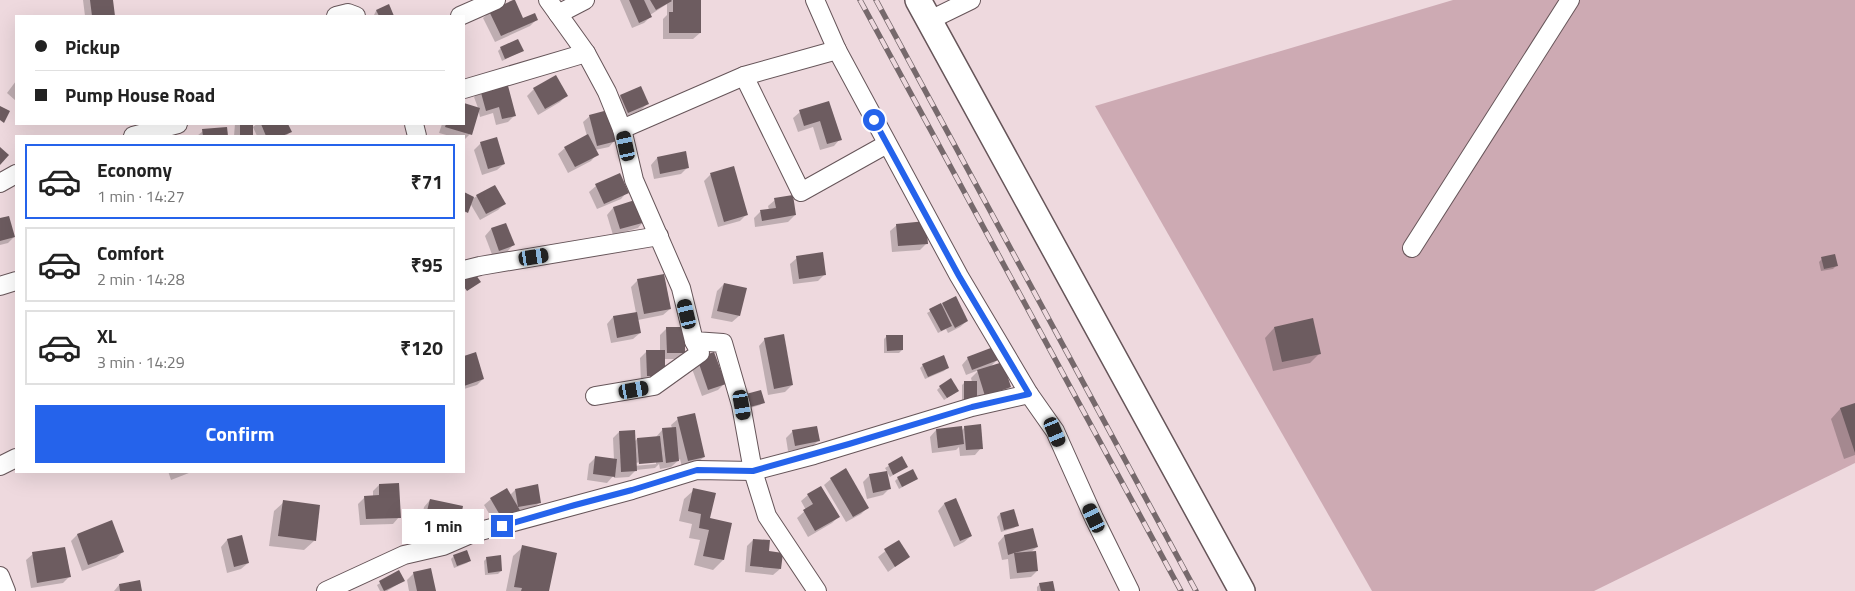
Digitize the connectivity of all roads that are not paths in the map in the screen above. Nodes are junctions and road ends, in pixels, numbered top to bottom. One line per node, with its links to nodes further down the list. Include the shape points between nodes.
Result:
1 (496, 0): 10 (street)
2 (585, 0): 6 (street)
3 (815, 0): 11 (street)
4 (972, 0): 7 (street)
5 (1570, 0): 22 (street)
6 (553, 7): 12 (street)
7 (924, 10): 37 (main road)
8 (340, 15): 9 (street)
9 (353, 15)
10 (462, 15)
11 (837, 50): 13 (street); 18 (street)
12 (586, 53): 14 (street); 16 (street)
13 (744, 76): 16 (street); 18 (street, via 801,192)
14 (465, 89)
15 (174, 125): 17 (street)
16 (622, 129): 21 (street, via 634,180)
17 (137, 135)
18 (887, 144): 27 (street, via 959,276)
19 (15, 175): 20 (street)
20 (0, 183)
21 (659, 236): 23 (street); 26 (street, via 681,288)
22 (1412, 248)
23 (465, 270)
24 (15, 281): 25 (street)
25 (0, 286)
26 (694, 341): 28 (street, via 700,353 654,386); 31 (street, via 722,343 742,405)
27 (1029, 394): 31 (street, via 972,407); 36 (street, via 1055,432)
28 (596, 396)
29 (15, 458): 30 (street)
30 (0, 466)
31 (753, 471): 34 (street, via 697,470 404,555); 35 (street, via 766,516)
32 (0, 576): 33 (street)
33 (6, 591)
34 (326, 591)
35 (817, 591)
36 (1130, 591)
37 (1242, 591)

